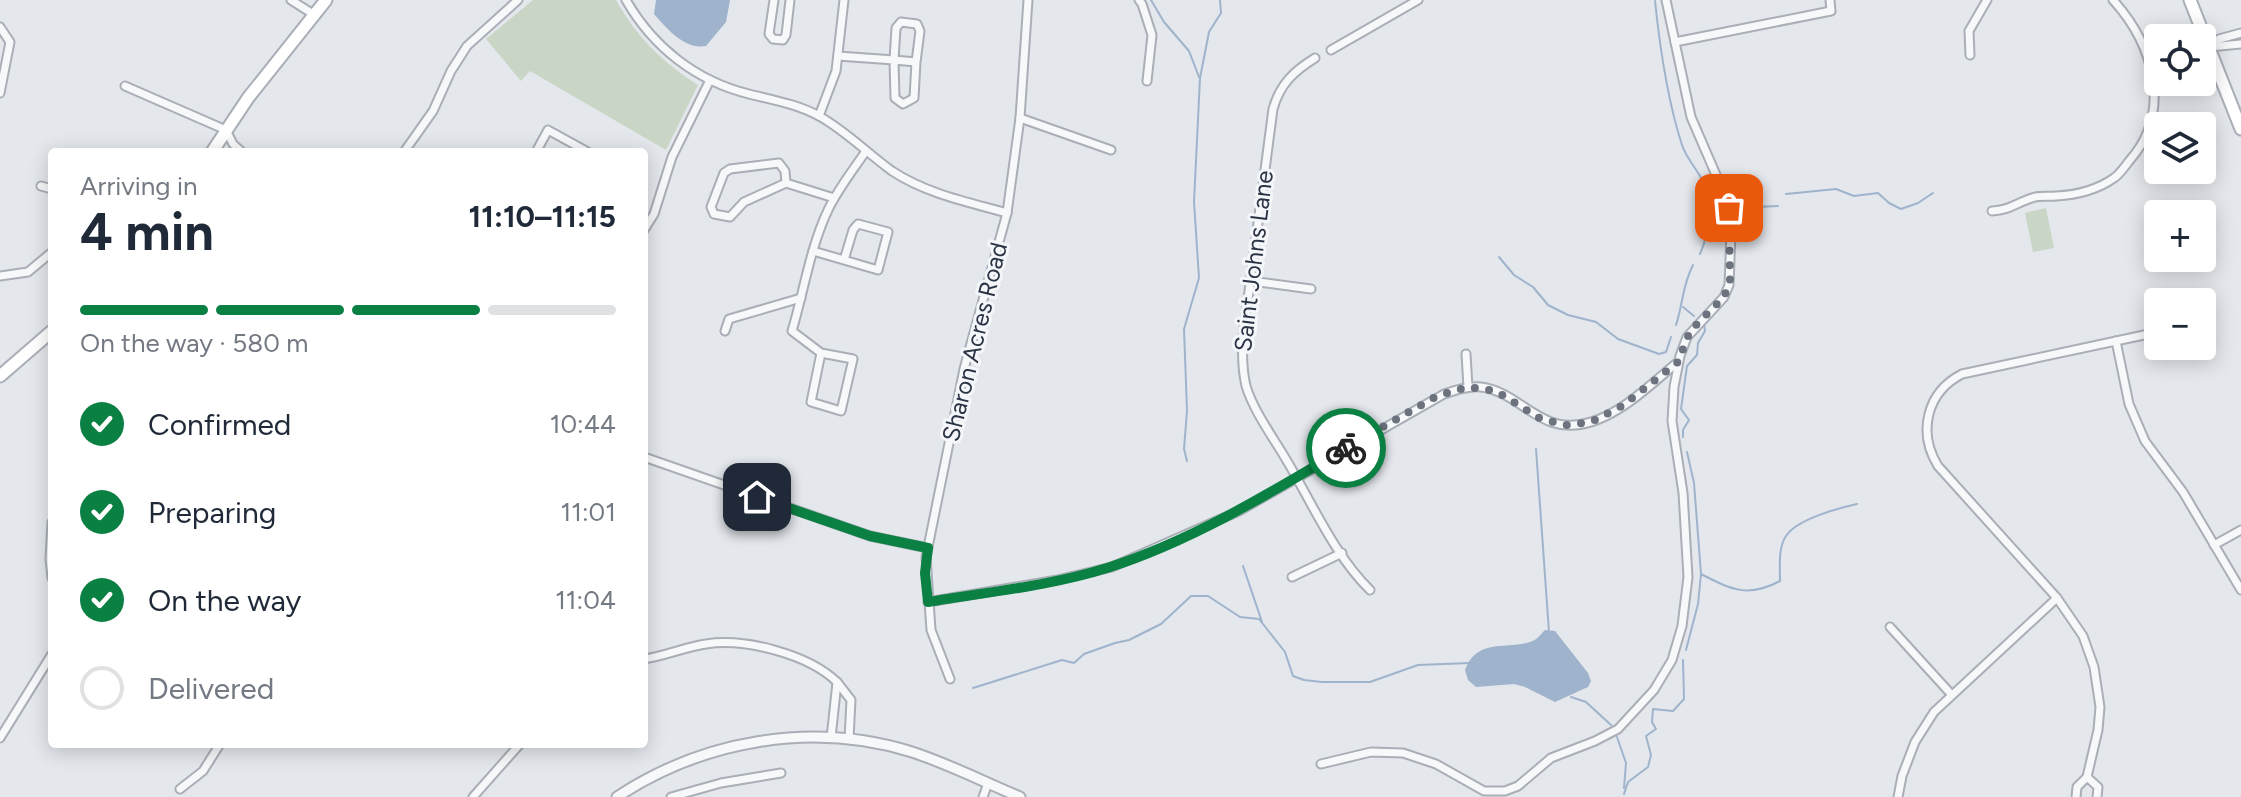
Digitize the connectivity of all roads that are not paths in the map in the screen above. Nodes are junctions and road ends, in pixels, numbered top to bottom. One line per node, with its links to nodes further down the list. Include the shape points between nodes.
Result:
1 (291, 0): 16 (street)
2 (326, 0): 16 (main road)
3 (518, 0): 43 (street, via 467,46)
4 (626, 0): 32 (street, via 665,50)
5 (774, 0): 6 (street, via 769,34 777,40 786,35)
6 (790, 0)
7 (844, 0): 27 (street)
8 (1028, 0): 38 (street, Sharon Acres Road)
9 (1139, 0): 33 (street, via 1152,35)
10 (1418, 0): 25 (street)
11 (1666, 0): 21 (street)
12 (1830, 0): 21 (street, via 1831,11)
13 (1987, 0): 26 (street, via 1969,31)
14 (2113, 0): 23 (street)
15 (2190, 0): 17 (main road)
16 (313, 14): 40 (main road)
17 (2198, 24)
18 (0, 27): 35 (street, via 10,42)
19 (2241, 33): 20 (street)
20 (2216, 41)
21 (1675, 42): 69 (street, via 1691,117 1726,198 1731,233 1729,285 1687,337)
22 (2241, 44): 24 (street)
23 (2144, 47)
24 (2216, 48)
25 (1331, 50)
26 (1970, 55)
27 (838, 56): 29 (street); 37 (street)
28 (1315, 58): 59 (street, Saint Johns Lane, via 1285,82 1273,109)
29 (894, 60): 30 (street); 30 (street, via 896,28 908,21 920,31); 30 (street, via 895,98 903,104 914,98)
30 (916, 62)
31 (2216, 72): 39 (main road)
32 (710, 80): 37 (street); 54 (street, via 672,157)
33 (1147, 81)
34 (125, 86): 40 (street)
35 (0, 93)
36 (2155, 96): 52 (street, via 2151,128 2115,178 2081,193 2033,197 2008,210)
37 (819, 116): 47 (street)
38 (1020, 118): 46 (street); 53 (street, Sharon Acres Road)
39 (2241, 129)
40 (226, 130): 41 (main road); 42 (street)
41 (215, 148)
42 (238, 148)
43 (407, 148)
44 (539, 148): 45 (street, via 548,130)
45 (581, 148)
46 (1111, 150)
47 (866, 151): 51 (street); 53 (street, via 922,187)
48 (786, 183): 48 (street, via 744,202 730,217 714,214 711,207 730,169 779,163); 51 (street)
49 (41, 186): 50 (street)
50 (48, 188)
51 (834, 198): 55 (street)
52 (1992, 211)
53 (1007, 213): 77 (street, Sharon Acres Road, via 964,369)
54 (648, 224)
55 (813, 251): 57 (street); 61 (street)
56 (48, 255): 58 (street, via 28,272)
57 (844, 260): 57 (street, via 878,270 888,232 858,224)
58 (0, 276)
59 (1251, 281): 60 (street); 74 (street, Saint Johns Lane, via 1242,353 1245,378)
60 (1311, 289)
61 (801, 298): 62 (street, via 729,319); 67 (street, via 792,331)
62 (725, 331)
63 (48, 335): 66 (main road)
64 (2144, 335): 65 (street)
65 (2116, 341): 76 (street, via 2140,432); 82 (street, via 1962,374 1942,389 1928,415 1928,443 1938,466)
66 (30, 351): 70 (main road); 71 (main road)
67 (821, 353): 67 (street, via 853,359 841,411 811,402)
68 (1466, 354): 72 (street)
69 (1678, 362): 72 (street, via 1622,406 1579,425 1541,419 1496,391); 95 (street, via 1672,421 1686,526 1686,601 1669,668 1631,717 1607,735 1551,758 1505,791 1484,791 1426,759 1403,753 1371,752)
70 (0, 376)
71 (0, 386)
72 (1468, 387): 74 (street, via 1437,396)
73 (648, 458): 77 (street, via 870,536)
74 (1297, 477): 78 (street, Saint Johns Lane); 83 (street, via 1229,516 1112,567)
75 (2241, 530): 76 (street)
76 (2214, 545): 81 (street)
77 (928, 548): 83 (street, Sharon Acres Road)
78 (1342, 553): 79 (street); 80 (street, Saint Johns Lane)
79 (1292, 577)
80 (1370, 590)
81 (2241, 590)
82 (2057, 598): 89 (street); 97 (street, via 2083,636 2098,688 2099,724)
83 (928, 602): 87 (street, Sharon Acres Road, via 931,630)
84 (1890, 627): 89 (street)
85 (648, 658): 88 (street, via 705,644 743,644 813,666)
86 (48, 660): 90 (street)
87 (950, 679)
88 (837, 682): 91 (street); 92 (street, via 851,700)
89 (1951, 694): 106 (street, via 1915,742)
90 (0, 738)
91 (831, 738): 92 (street); 102 (street, via 783,738 720,750 672,766)
92 (849, 739): 98 (street, via 910,752)
93 (217, 748): 99 (street, via 203,771)
94 (516, 748): 101 (street)
95 (1321, 764)
96 (781, 773): 103 (street)
97 (2087, 777): 107 (street); 108 (street, via 2098,787)
98 (988, 783): 100 (street); 104 (street)
99 (180, 789)
100 (1008, 795): 105 (street)
101 (473, 797)
102 (617, 797)
103 (671, 797)
104 (983, 797)
105 (1020, 797)
106 (1898, 797)
107 (2076, 797)
108 (2097, 797)

